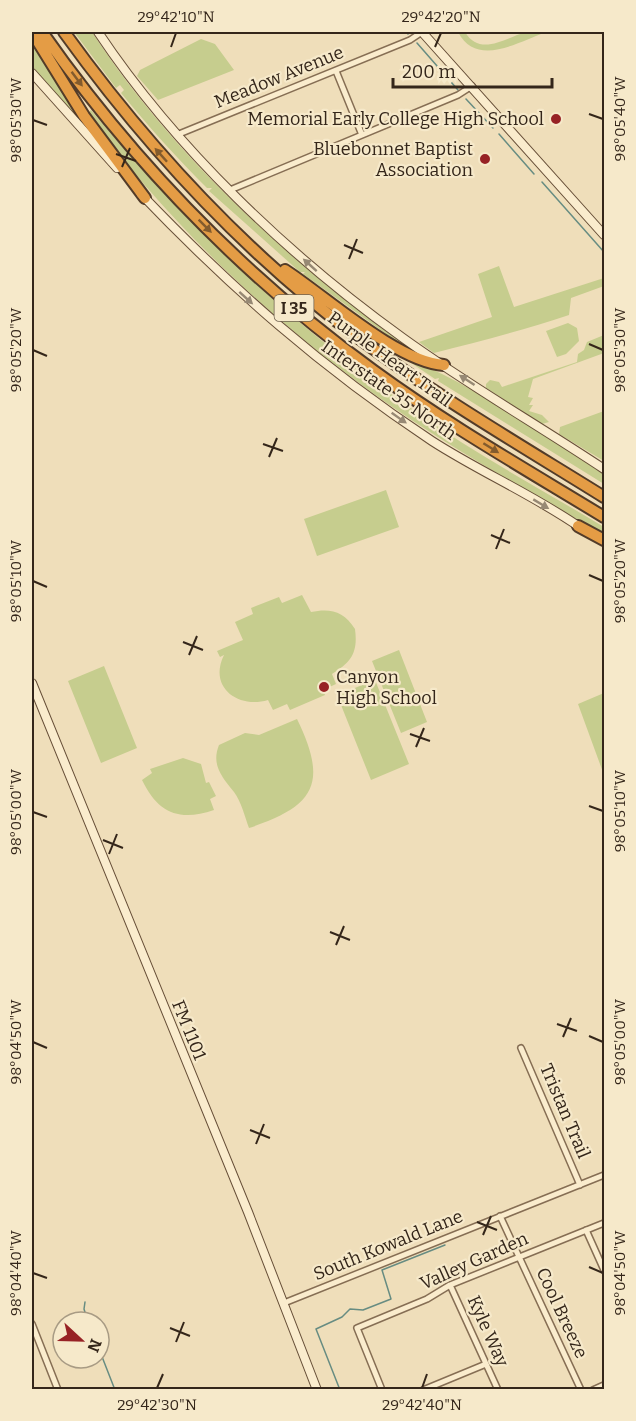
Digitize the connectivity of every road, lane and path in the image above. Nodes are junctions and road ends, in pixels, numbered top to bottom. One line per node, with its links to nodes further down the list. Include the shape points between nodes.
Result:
1 (32, 32): 12 (highway, via 84,117)
2 (42, 32): 18 (highway, Purple Heart Trail / I 35, one-way to 18, via 108,119 245,266 302,315 417,401)
3 (64, 32): 14 (highway, Purple Heart Trail / I 35, one-way to 3, via 156,149)
4 (98, 32): 9 (main road, via 131,79)
5 (422, 32): 6 (street, Meadow Avenue); 8 (main road)
6 (336, 70): 9 (street, Meadow Avenue); 10 (street)
7 (32, 73): 12 (main road, Interstate 35 North)
8 (472, 86): 10 (street); 13 (main road)
9 (179, 134): 11 (main road)
10 (362, 135): 11 (street)
11 (230, 190): 15 (main road, one-way to 11, via 324,277)
12 (145, 198): 19 (main road, Interstate 35 North, one-way to 19, via 221,276 311,354 435,442)
13 (604, 235)
14 (257, 252): 15 (highway, via 381,338 418,358); 17 (highway, Purple Heart Trail / I 35, via 326,312 402,369)
15 (444, 365): 16 (main road, one-way to 15)
16 (604, 469)
17 (604, 497)
18 (604, 517)
19 (578, 526): 20 (highway)
20 (604, 542)
21 (32, 683): 31 (main road, FM 1101 / FM 1101)
22 (522, 1048): 24 (street, Tristan Trail)
23 (604, 1175): 24 (street, South Kowald Lane)
24 (580, 1185): 25 (street, South Kowald Lane)
25 (500, 1216): 28 (street, Cool Breeze); 31 (street, South Kowald Lane)
26 (604, 1222): 27 (street, Valley Garden)
27 (586, 1230): 28 (street, Valley Garden); 29 (street)
28 (518, 1256): 30 (street, Valley Garden); 40 (street, Cool Breeze)
29 (604, 1270)
30 (450, 1285): 33 (street, Kyle Way); 37 (street, Valley Garden, via 427,1299 357,1328)
31 (284, 1303): 36 (main road, FM 1101 / FM 1101)
32 (32, 1324): 35 (street)
33 (486, 1364): 38 (street); 39 (street, Kyle Way)
34 (604, 1384): 41 (street)
35 (58, 1389)
36 (317, 1389)
37 (382, 1389)
38 (423, 1389)
39 (498, 1389)
40 (581, 1389)
41 (593, 1389)

